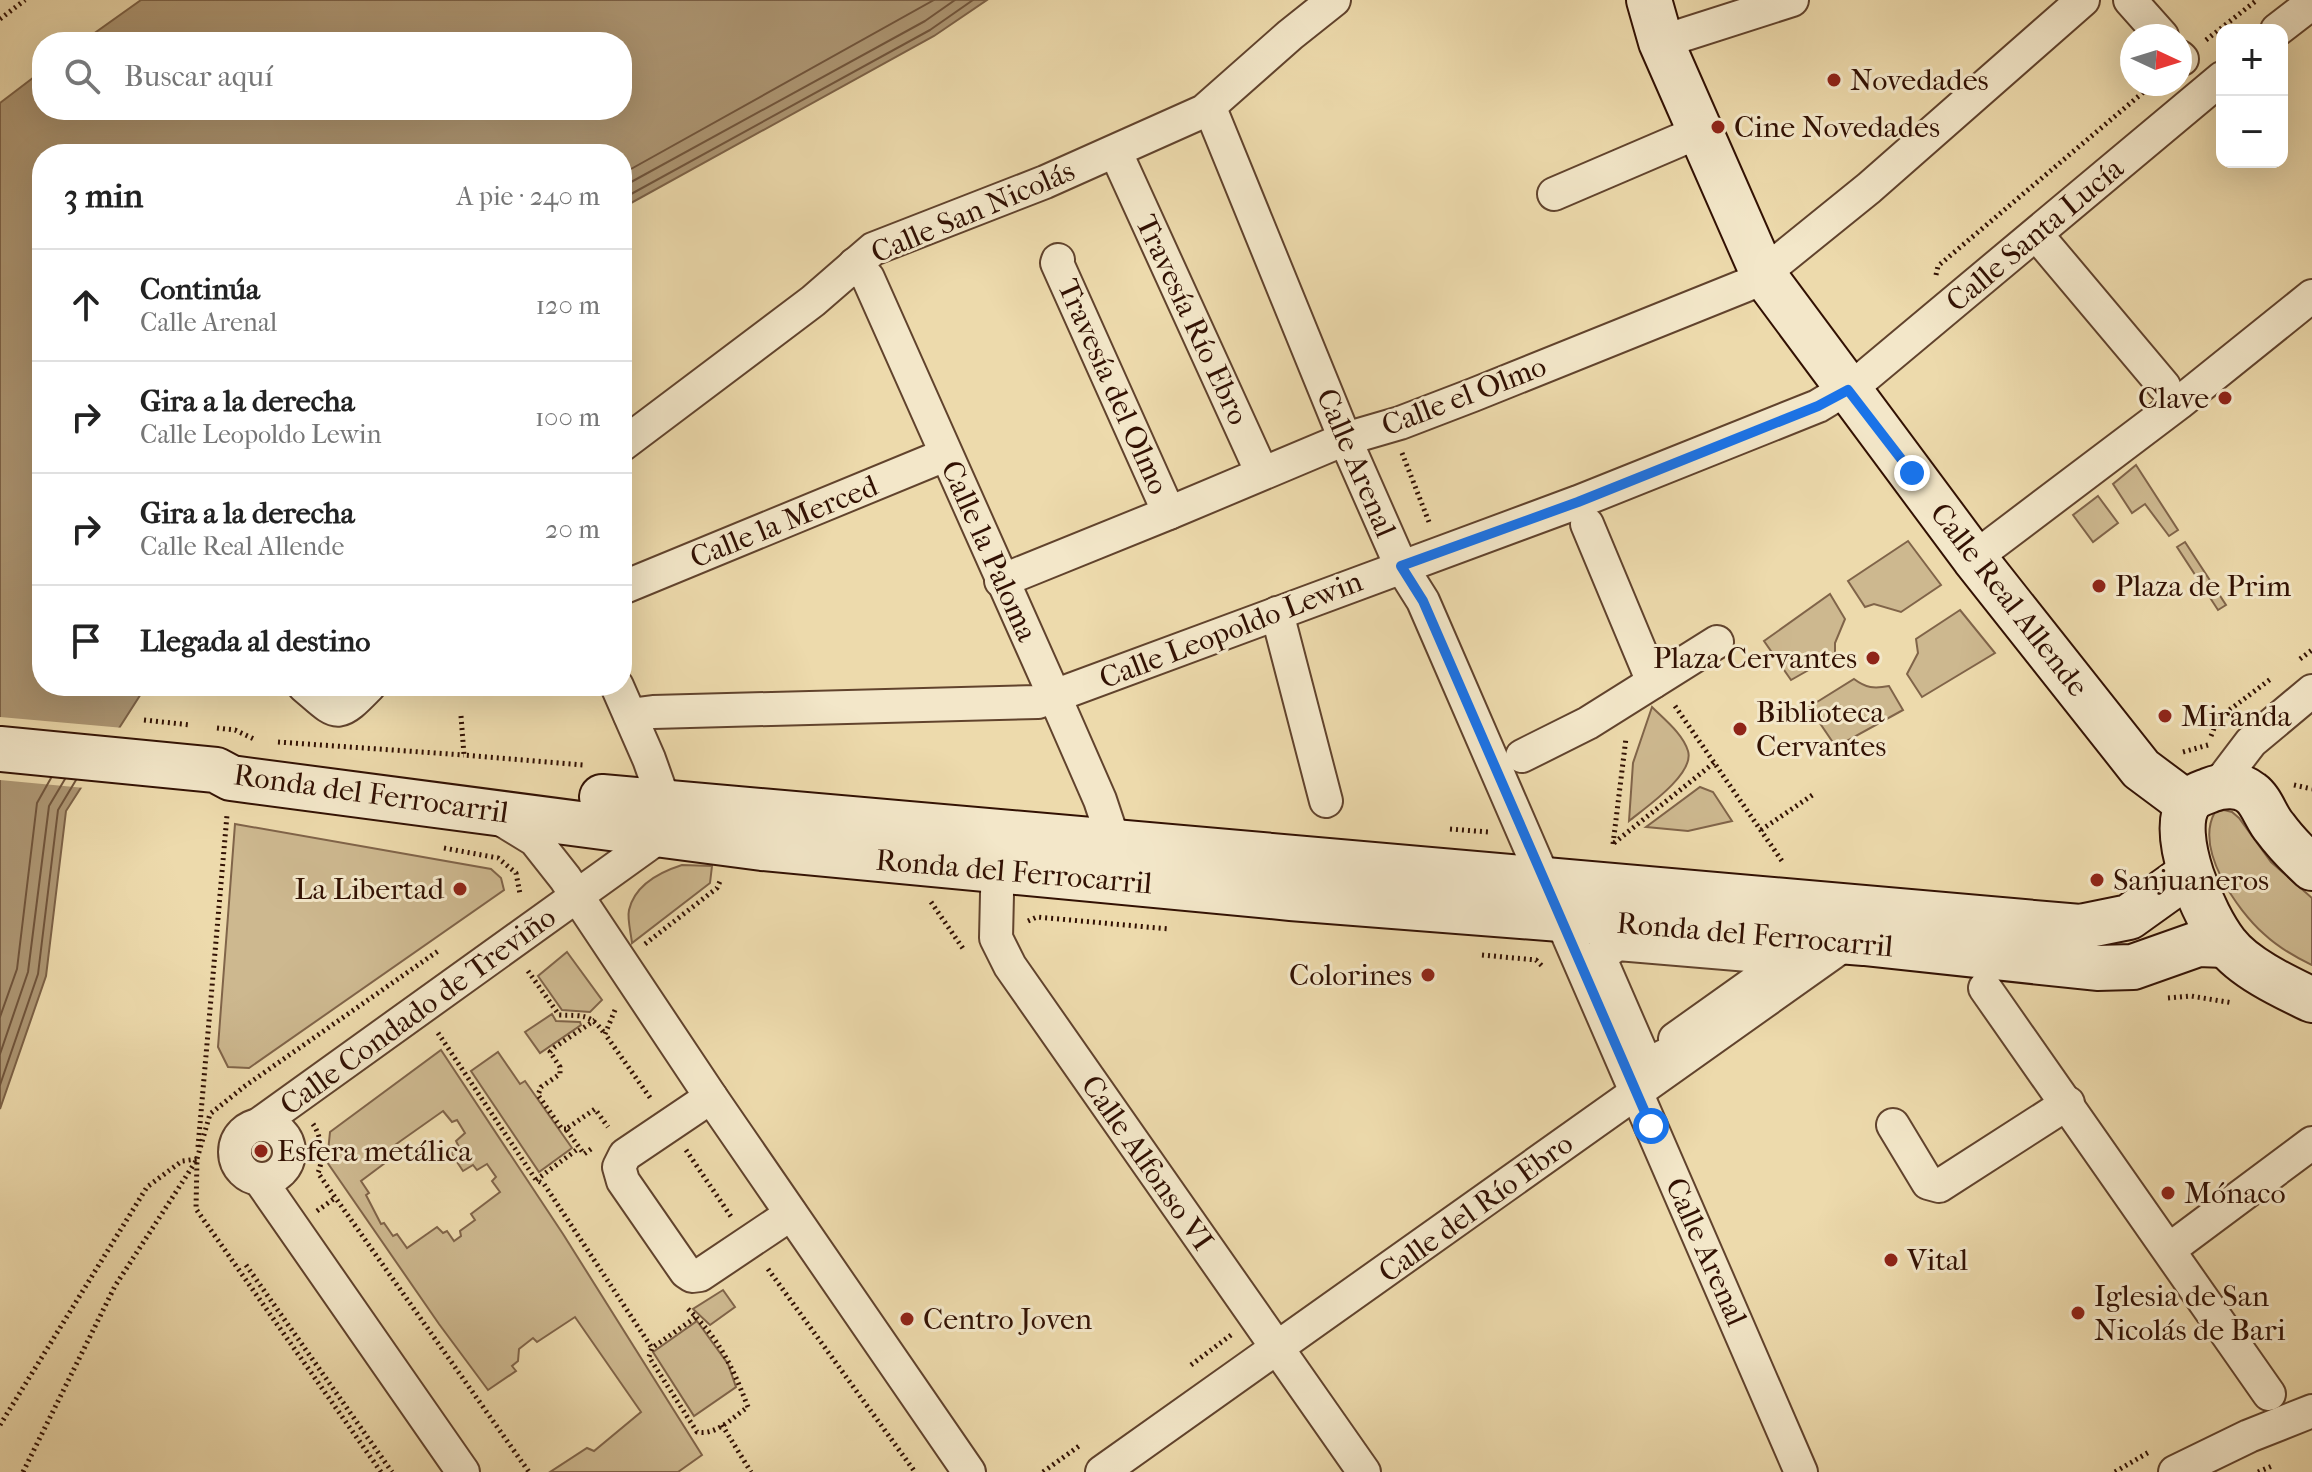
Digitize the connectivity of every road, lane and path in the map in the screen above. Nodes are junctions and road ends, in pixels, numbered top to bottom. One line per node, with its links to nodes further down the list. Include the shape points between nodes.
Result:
1 (25, 0): 9 (path)
2 (1334, 0): 16 (street, Calle San Nicolás)
3 (1649, 0): 13 (main road, Calle Real Allende)
4 (1792, 0): 13 (street)
5 (2130, 0): 10 (street)
6 (2257, 0): 12 (path)
7 (2081, 1): 23 (street)
8 (2312, 3): 11 (street)
9 (0, 19)
10 (2151, 24)
11 (2285, 24)
12 (2192, 40)
13 (1661, 42): 28 (main road, Calle Real Allende, via 1763,274)
14 (2216, 83): 28 (street, Calle Santa Lucía)
15 (2139, 96): 24 (path)
16 (1210, 108): 22 (street, Calle San Nicolás, via 1045,182 873,249); 31 (street, Calle Arenal)
17 (1687, 137): 19 (street)
18 (1122, 166): 33 (street, Travesía Río Ebro)
19 (1554, 194)
20 (2047, 247): 27 (street)
21 (1058, 260): 34 (street, Travesía del Olmo)
22 (855, 264): 30 (street, Calle San Nicolás); 32 (street, Calle la Paloma, via 868,278)
23 (1775, 264)
24 (1938, 266)
25 (1749, 284): 29 (street, Calle el Olmo)
26 (2312, 296): 37 (street)
27 (2164, 386)
28 (1848, 390): 36 (street, Calle Leopoldo Lewin, via 1578,502); 37 (main road, Calle Real Allende)
29 (1391, 425): 31 (street, Calle el Olmo); 36 (path)
30 (632, 437)
31 (1345, 439): 33 (street, Calle el Olmo); 38 (street, Calle Arenal)
32 (945, 455): 39 (street, Calle la Paloma); 40 (street, Calle la Merced)
33 (1262, 473): 34 (street, Calle el Olmo)
34 (1169, 513): 39 (street, Calle el Olmo)
35 (1587, 524): 43 (street)
36 (1441, 551): 38 (street, Calle Leopoldo Lewin)
37 (1974, 558): 61 (main road, Calle Real Allende, via 2141,769)
38 (1401, 566): 41 (street, Calle Leopoldo Lewin); 73 (street, Calle Arenal, via 1423,601)
39 (1001, 581): 48 (street, Calle la Paloma)
40 (632, 584)
41 (1277, 613): 48 (street, Calle Leopoldo Lewin); 62 (street)
42 (1717, 642): 43 (street)
43 (1648, 685): 56 (street); 58 (path, via 1685,719); 67 (path, via 1625,741)
44 (2312, 691): 61 (street, via 2251,742)
45 (316, 696): 46 (street, via 337,711)
46 (359, 696)
47 (621, 696): 49 (street)
48 (1054, 696): 49 (street, Calle Leopoldo Lewin, via 1038,702); 66 (street, Calle la Paloma)
49 (630, 715): 57 (street)
50 (461, 716): 55 (path)
51 (235, 730): 52 (path)
52 (257, 741)
53 (273, 742): 55 (path)
54 (0, 749): 59 (main road)
55 (464, 755): 57 (path, via 626,768)
56 (1522, 756)
57 (649, 759): 64 (street)
58 (1715, 762): 65 (path); 67 (path)
59 (223, 774): 63 (main road, Ronda del Ferrocarril); 64 (main road, Ronda del Ferrocarril, via 232,762); 97 (path)
60 (1814, 794): 65 (path)
61 (2202, 796): 71 (main road, via 2239,788 2251,793 2273,827); 72 (main road, via 2184,828)
62 (1326, 801)
63 (492, 813): 64 (main road, Ronda del Ferrocarril); 74 (street, Calle Condado de Treviño, via 535,840)
64 (664, 819): 69 (main road, Ronda del Ferrocarril, via 724,844); 74 (street, Calle Condado de Treviño)
65 (1761, 830): 70 (path, via 1782,861)
66 (1114, 842): 69 (main road, Ronda del Ferrocarril); 73 (main road, Ronda del Ferrocarril)
67 (1613, 844): 68 (path)
68 (1628, 846)
69 (998, 852): 75 (main road, Ronda del Ferrocarril); 106 (street, Calle Alfonso VI, via 996,938 1010,966)
70 (1766, 859)
71 (2312, 868)
72 (2189, 874): 73 (main road, Ronda del Ferrocarril, via 2129,917 2080,927); 80 (main road)
73 (1543, 879): 75 (street, Calle Arenal)
74 (579, 897): 90 (street, Calle Condado de Treviño); 114 (street, Calle Condado de Treviño, via 258,1125 276,1128 290,1151 285,1169 260,1180)
75 (1560, 920): 78 (main road, Ronda del Ferrocarril); 89 (street, Calle Arenal)
76 (1022, 925): 77 (path, via 1037,917)
77 (1177, 929)
78 (1848, 942): 80 (main road, Ronda del Ferrocarril, via 2097,968 2133,967 2198,944); 89 (street, Calle del Río Ebro)
79 (1618, 944): 79 (street, via 1599,956 1643,1057 1652,1062 1679,1049 1675,1039 1772,970 1779,976 1793,967 1785,958)
80 (2226, 945): 85 (main road)
81 (1476, 955): 83 (path, via 1536,960)
82 (524, 966): 86 (path, via 559,1015)
83 (1547, 973)
84 (1985, 988): 91 (street)
85 (2312, 1000)
86 (595, 1020): 88 (path); 94 (path, via 550,1052 560,1074 538,1095)
87 (436, 1029): 98 (path)
88 (605, 1034)
89 (1637, 1094): 106 (street, Calle del Río Ebro); 121 (street, Calle Arenal)
90 (711, 1097): 99 (street, Calle Condado de Treviño); 100 (street, via 625,1155 620,1175 689,1275 700,1275)
91 (2068, 1103): 93 (street, via 1939,1186 1928,1183); 101 (street)
92 (310, 1119): 115 (path, via 319,1133 318,1173)
93 (1893, 1125)
94 (566, 1129)
95 (2312, 1143): 101 (street)
96 (579, 1148): 98 (path)
97 (197, 1159): 109 (path, via 182,1161 147,1187); 112 (path, via 115,1286)
98 (536, 1180): 105 (path, via 544,1184)
99 (791, 1214): 100 (street); 118 (street, Calle Condado de Treviño)
100 (749, 1243): 117 (path)
101 (2170, 1249): 107 (street)
102 (246, 1265): 113 (path)
103 (687, 1309): 104 (path)
104 (696, 1317): 105 (path); 110 (path, via 730,1361 748,1407)
105 (652, 1348): 110 (path, via 649,1357 697,1432)
106 (1277, 1349): 119 (street, Calle del Río Ebro); 120 (street, Calle Alfonso VI)
107 (2269, 1394)
108 (2312, 1411): 111 (street)
109 (0, 1423)
110 (722, 1425): 116 (path)
111 (2182, 1463): 122 (path)
112 (23, 1472)
113 (392, 1472)
114 (463, 1472)
115 (529, 1472)
116 (751, 1472)
117 (915, 1472)
118 (969, 1472)
119 (1102, 1472)
120 (1364, 1472)
121 (1801, 1472)
122 (2115, 1472)

